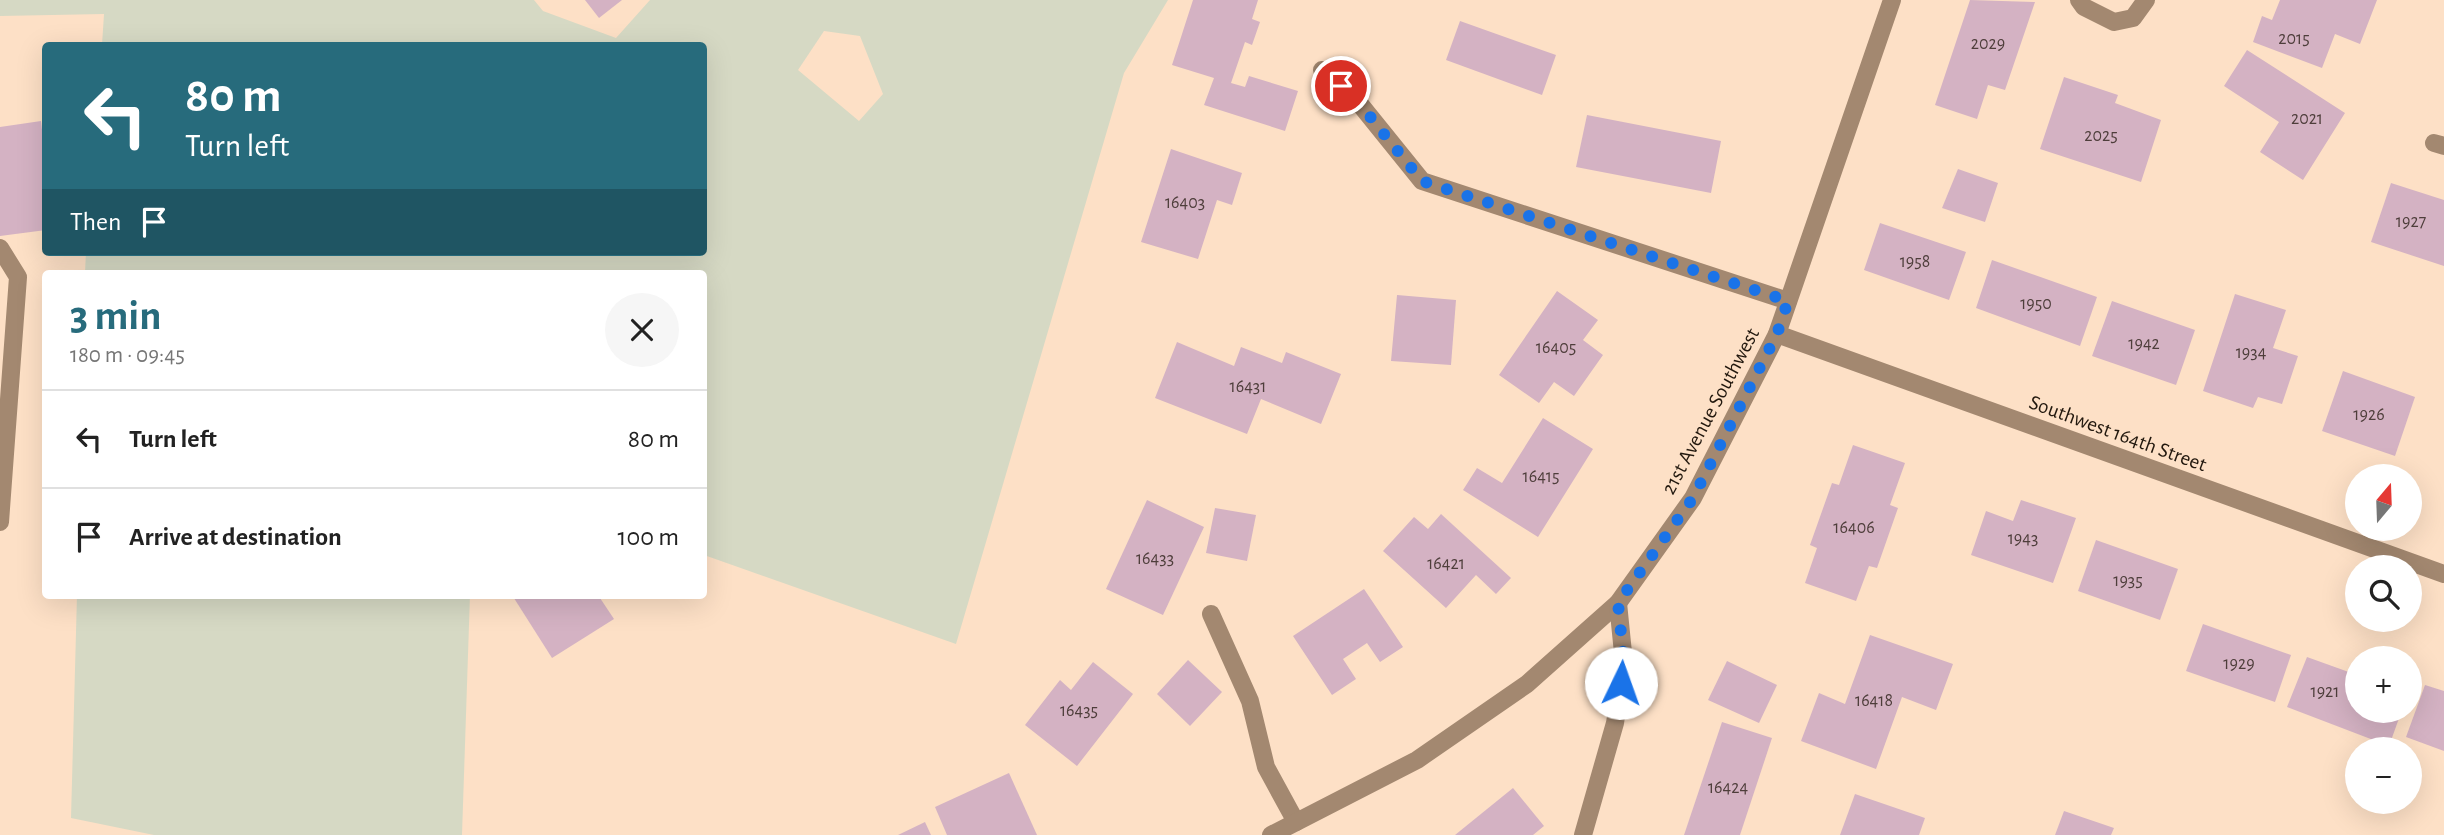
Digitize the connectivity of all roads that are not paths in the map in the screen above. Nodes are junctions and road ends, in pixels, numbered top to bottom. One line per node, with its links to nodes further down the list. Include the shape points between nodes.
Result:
1 (1892, 0): 6 (street, 21st Avenue Southwest)
2 (2079, 0): 3 (street, via 2114,22 2133,19)
3 (2146, 0)
4 (1322, 70): 6 (street, via 1359,103 1422,181)
5 (0, 248): 8 (street, via 18,277)
6 (1788, 301): 7 (street, 21st Avenue Southwest)
7 (1777, 334): 9 (street, Southwest 164th Street); 10 (street, 21st Avenue Southwest, via 1693,498)
8 (0, 522)
9 (2444, 574)
10 (1618, 603): 12 (street, 21st Avenue Southwest, via 1527,684 1417,760); 14 (street, via 1624,663 1615,723)
11 (1211, 614): 12 (street, via 1250,701 1266,768)
12 (1296, 822): 13 (street, 21st Avenue Southwest)
13 (1272, 835)
14 (1583, 835)

